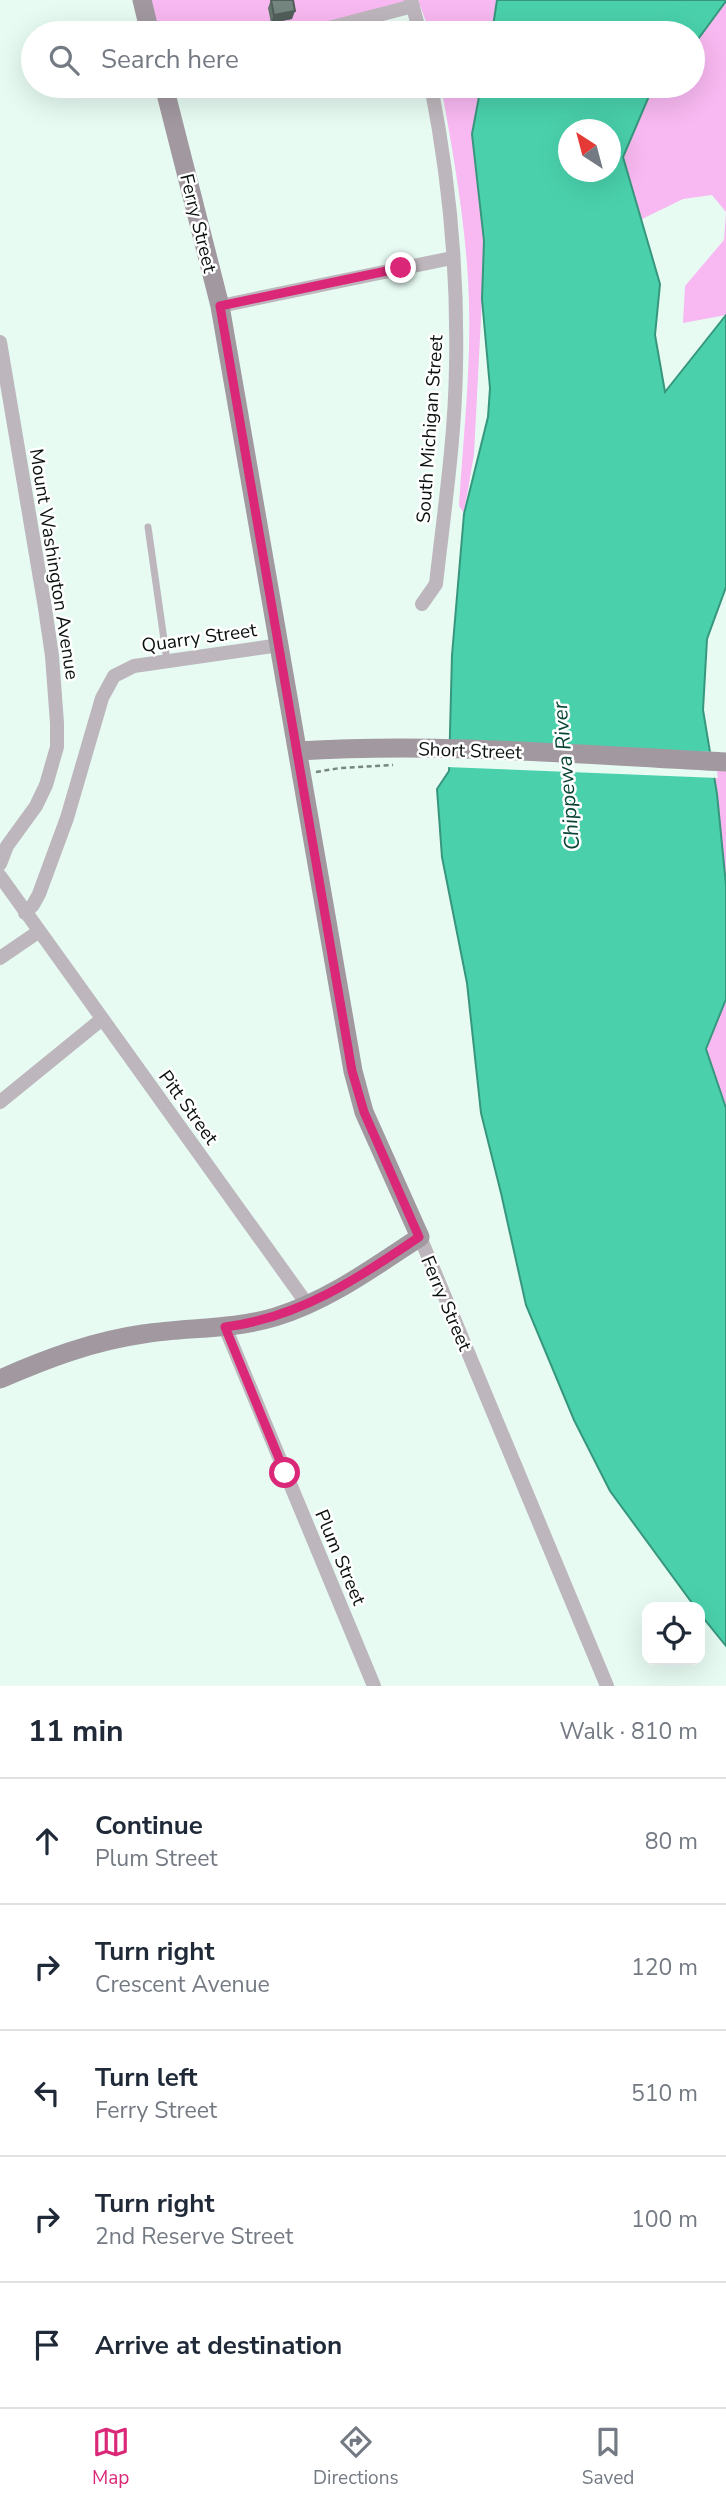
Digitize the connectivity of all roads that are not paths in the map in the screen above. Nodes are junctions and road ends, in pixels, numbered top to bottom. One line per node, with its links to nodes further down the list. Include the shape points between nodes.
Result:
1 (142, 0): 3 (main road)
2 (412, 3): 4 (street); 5 (street)
3 (147, 21)
4 (351, 21)
5 (417, 21)
6 (167, 98): 9 (main road, Ferry Street)
7 (433, 98): 8 (street, South Michigan Street)
8 (452, 258): 9 (street); 13 (street, South Michigan Street, via 453,424 436,584)
9 (220, 306): 14 (main road, Ferry Street)
10 (0, 342): 11 (street, Mount Washington Avenue)
11 (3, 383): 19 (street, Mount Washington Avenue, via 52,656 57,747 36,806)
12 (148, 527): 15 (lane)
13 (422, 604)
14 (280, 645): 15 (street, Quarry Street); 17 (main road, Ferry Street)
15 (167, 662): 16 (street, Quarry Street)
16 (124, 670): 21 (street, Mount Washington Avenue, via 114,676 102,698 37,901)
17 (298, 751): 18 (main road, Short Street, via 423,748); 26 (main road, Ferry Street, via 352,1071 364,1112)
18 (726, 762)
19 (0, 863)
20 (0, 876): 21 (street)
21 (24, 913): 22 (street)
22 (38, 932): 23 (street); 24 (street, Pitt Street)
23 (0, 958)
24 (102, 1019): 25 (street); 27 (street, Pitt Street)
25 (0, 1102)
26 (419, 1237): 27 (main road, via 341,1288); 31 (street, Ferry Street)
27 (307, 1304): 28 (main road, via 275,1317)
28 (225, 1327): 29 (main road, via 121,1338 56,1356); 30 (street, Plum Street)
29 (0, 1379)
30 (374, 1686)
31 (607, 1686)

